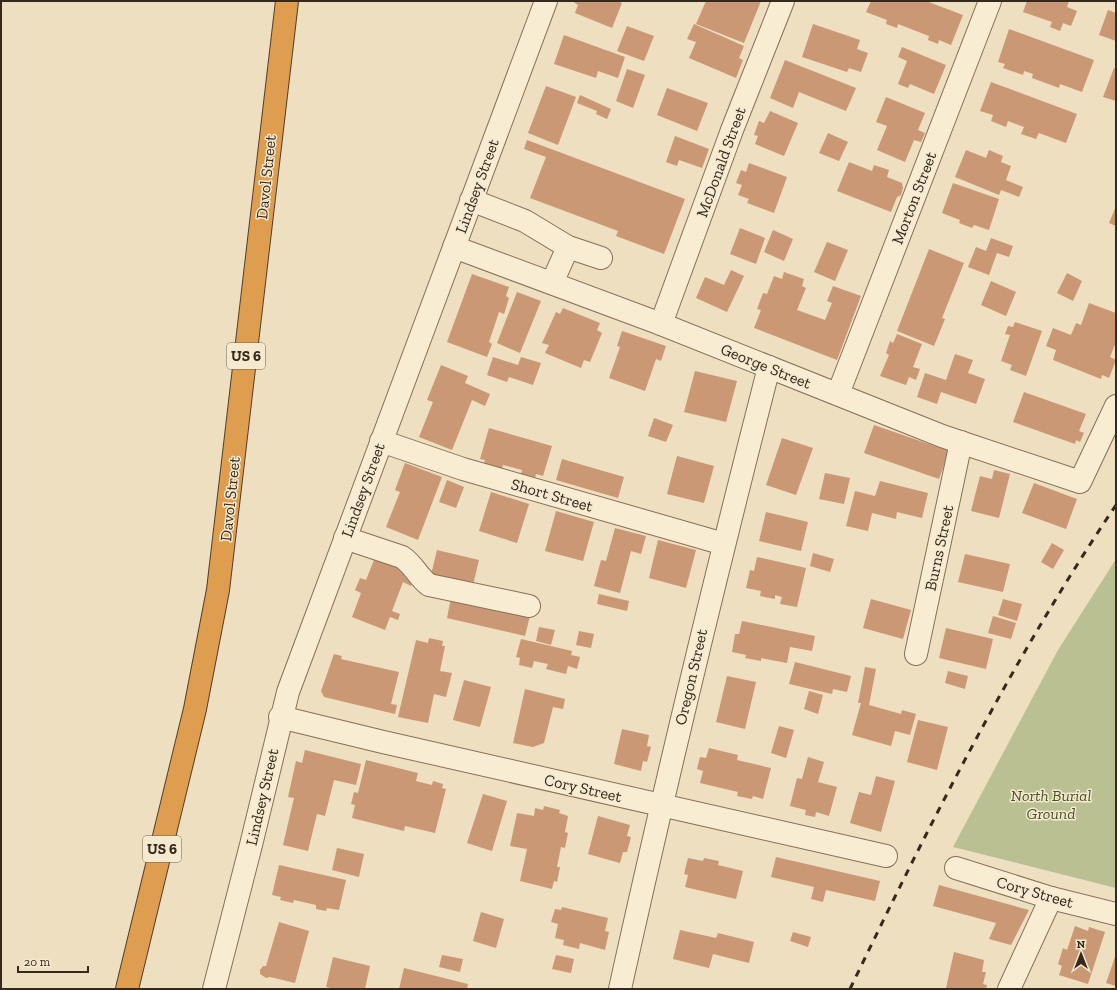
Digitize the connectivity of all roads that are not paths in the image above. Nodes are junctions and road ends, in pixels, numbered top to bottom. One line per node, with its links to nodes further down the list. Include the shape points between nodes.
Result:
1 (287, 1): 26 (highway, Davol Street / US 6, via 218,590 188,738)
2 (546, 1): 5 (street, Lindsey Street)
3 (783, 1): 10 (street, McDonald Street, via 732,130)
4 (990, 1): 12 (street, Morton Street)
5 (471, 200): 6 (street, Lindsey Street); 7 (street, via 525,221)
6 (454, 246): 9 (street, George Street); 14 (street, Lindsey Street)
7 (568, 247): 8 (street); 9 (street)
8 (601, 258)
9 (552, 283): 10 (street, George Street)
10 (661, 324): 11 (street, George Street)
11 (769, 367): 12 (street, George Street); 17 (street, Oregon Street)
12 (838, 394): 15 (street, George Street)
13 (1116, 406): 15 (street, George Street, via 1080,482)
14 (381, 441): 16 (street, Lindsey Street); 17 (street, Short Street, via 494,478)
15 (961, 442): 19 (street, Burns Street)
16 (345, 538): 18 (street, via 402,558 410,563 422,580 429,585); 20 (street, Lindsey Street)
17 (724, 544): 21 (street, Oregon Street)
18 (529, 606)
19 (916, 654)
20 (280, 717): 21 (street, Cory Street); 27 (street, Lindsey Street, via 251,845)
21 (660, 806): 22 (street, Cory Street); 28 (street, Oregon Street)
22 (886, 856)
23 (956, 868): 24 (street, Cory Street)
24 (1051, 898): 25 (street, Cory Street); 29 (street)
25 (1116, 914)
26 (126, 989)
27 (214, 989)
28 (620, 989)
29 (1009, 989)

